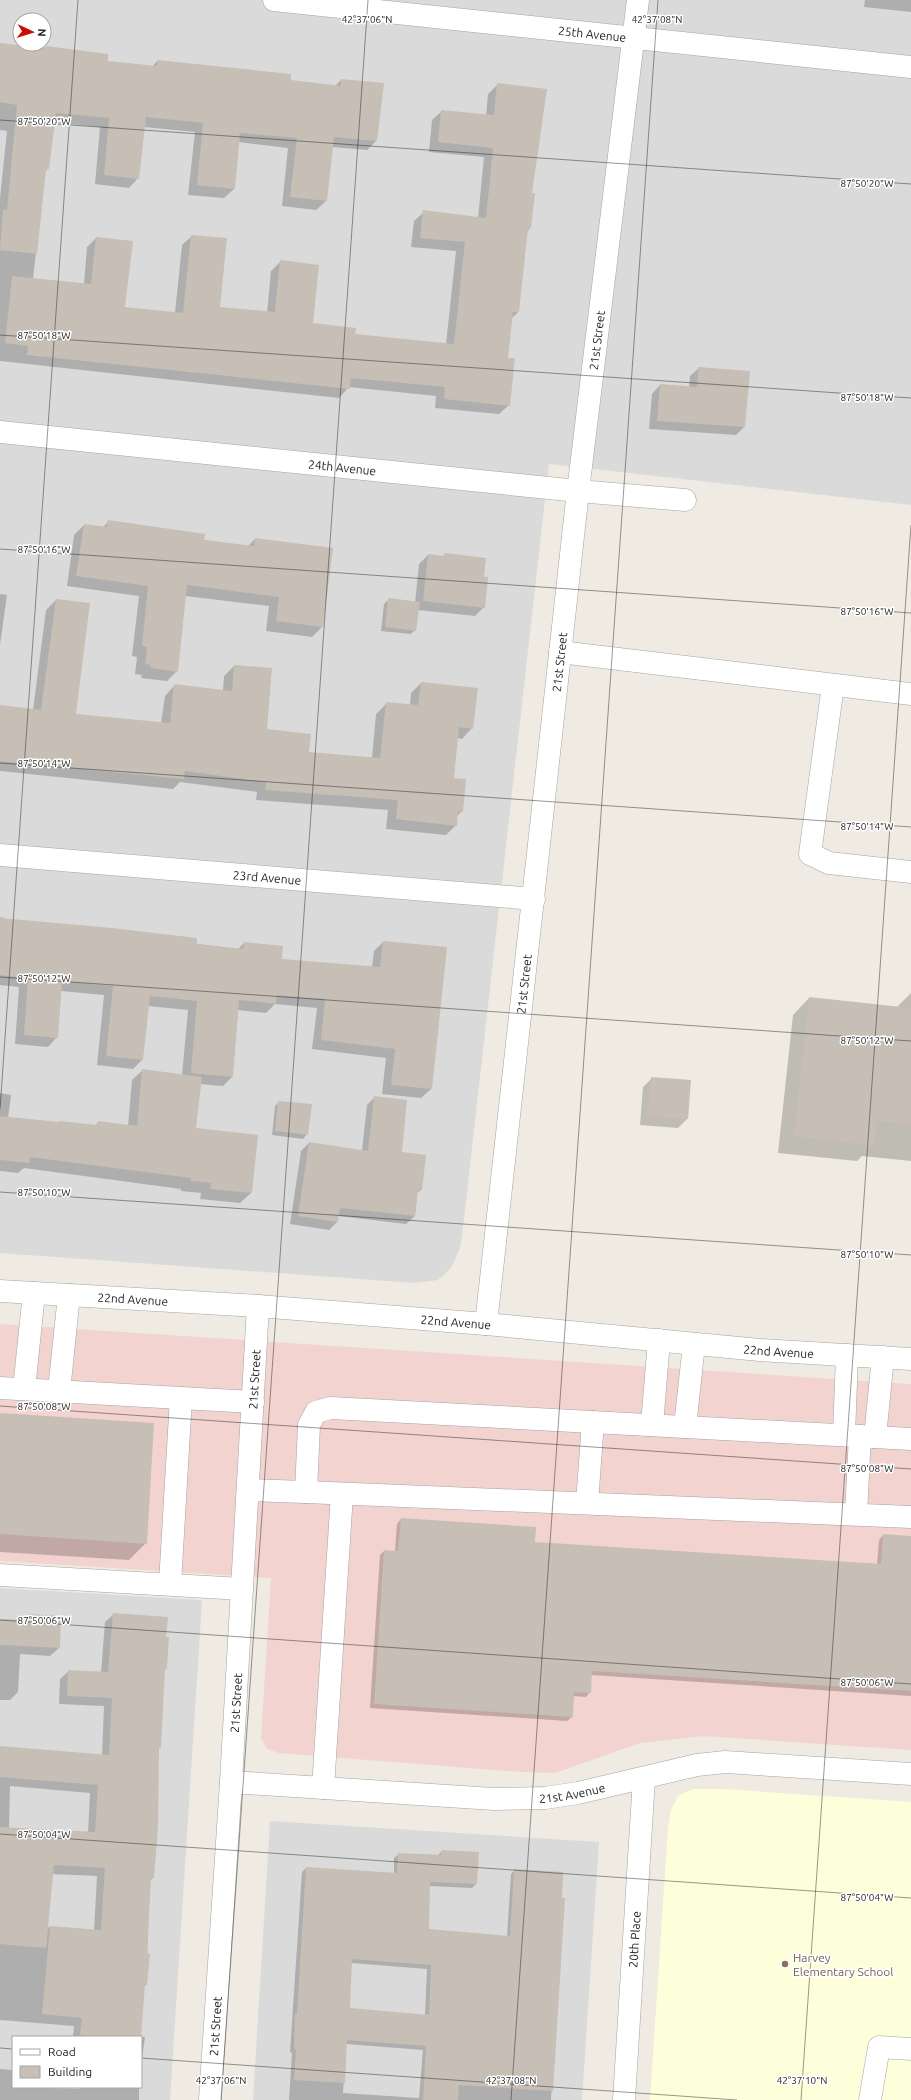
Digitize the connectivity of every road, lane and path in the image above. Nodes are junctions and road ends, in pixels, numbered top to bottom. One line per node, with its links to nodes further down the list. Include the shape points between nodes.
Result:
1 (274, 0): 3 (street, 25th Avenue)
2 (638, 0): 3 (street, 21st Street)
3 (634, 39): 4 (street, 25th Avenue); 6 (street, 21st Street)
4 (911, 67)
5 (0, 432): 6 (street, 24th Avenue)
6 (578, 491): 7 (street, 24th Avenue); 8 (street, 21st Street)
7 (685, 500)
8 (560, 652): 9 (street); 13 (street, 21st Street)
9 (833, 684): 10 (street); 12 (street, via 810,854 829,863)
10 (911, 694)
11 (0, 855): 13 (street, 23rd Avenue)
12 (911, 872)
13 (534, 899): 18 (street, 21st Street)
14 (0, 1291): 15 (street, 22nd Avenue)
15 (34, 1293): 16 (street, 22nd Avenue); 25 (street)
16 (68, 1295): 17 (street, 22nd Avenue); 26 (street)
17 (258, 1306): 18 (street, 22nd Avenue); 28 (street, 21st Street)
18 (486, 1324): 19 (street, 22nd Avenue)
19 (659, 1340): 20 (street, 22nd Avenue); 30 (street)
20 (694, 1344): 21 (street, 22nd Avenue); 31 (street)
21 (848, 1355): 22 (street, 22nd Avenue); 32 (street)
22 (883, 1357): 23 (street, 22nd Avenue); 32 (street)
23 (911, 1359)
24 (0, 1388): 25 (street)
25 (24, 1389): 26 (street)
26 (59, 1391): 27 (street)
27 (181, 1398): 28 (street); 41 (street)
28 (253, 1402): 34 (street, 21st Street)
29 (593, 1422): 30 (street); 35 (street, via 331,1408 316,1412 309,1425); 37 (street)
30 (652, 1425): 31 (street)
31 (685, 1427): 32 (street)
32 (860, 1436): 33 (street); 38 (street)
33 (911, 1439)
34 (248, 1490): 35 (street); 42 (street, 21st Street)
35 (306, 1492): 36 (street)
36 (342, 1494): 37 (street); 46 (street)
37 (586, 1503): 38 (street)
38 (856, 1514): 39 (street)
39 (911, 1517)
40 (0, 1575): 41 (street)
41 (170, 1584): 42 (street)
42 (242, 1589): 45 (street, 21st Street)
43 (911, 1774): 44 (street, 21st Avenue, via 724,1762)
44 (644, 1778): 46 (street, 21st Avenue, via 545,1798 494,1800); 49 (street, 20th Place)
45 (231, 1782): 46 (street, 21st Avenue); 48 (street, 21st Street)
46 (323, 1788)
47 (911, 2050): 50 (street, via 880,2047)
48 (210, 2100)
49 (624, 2100)
50 (870, 2100)

